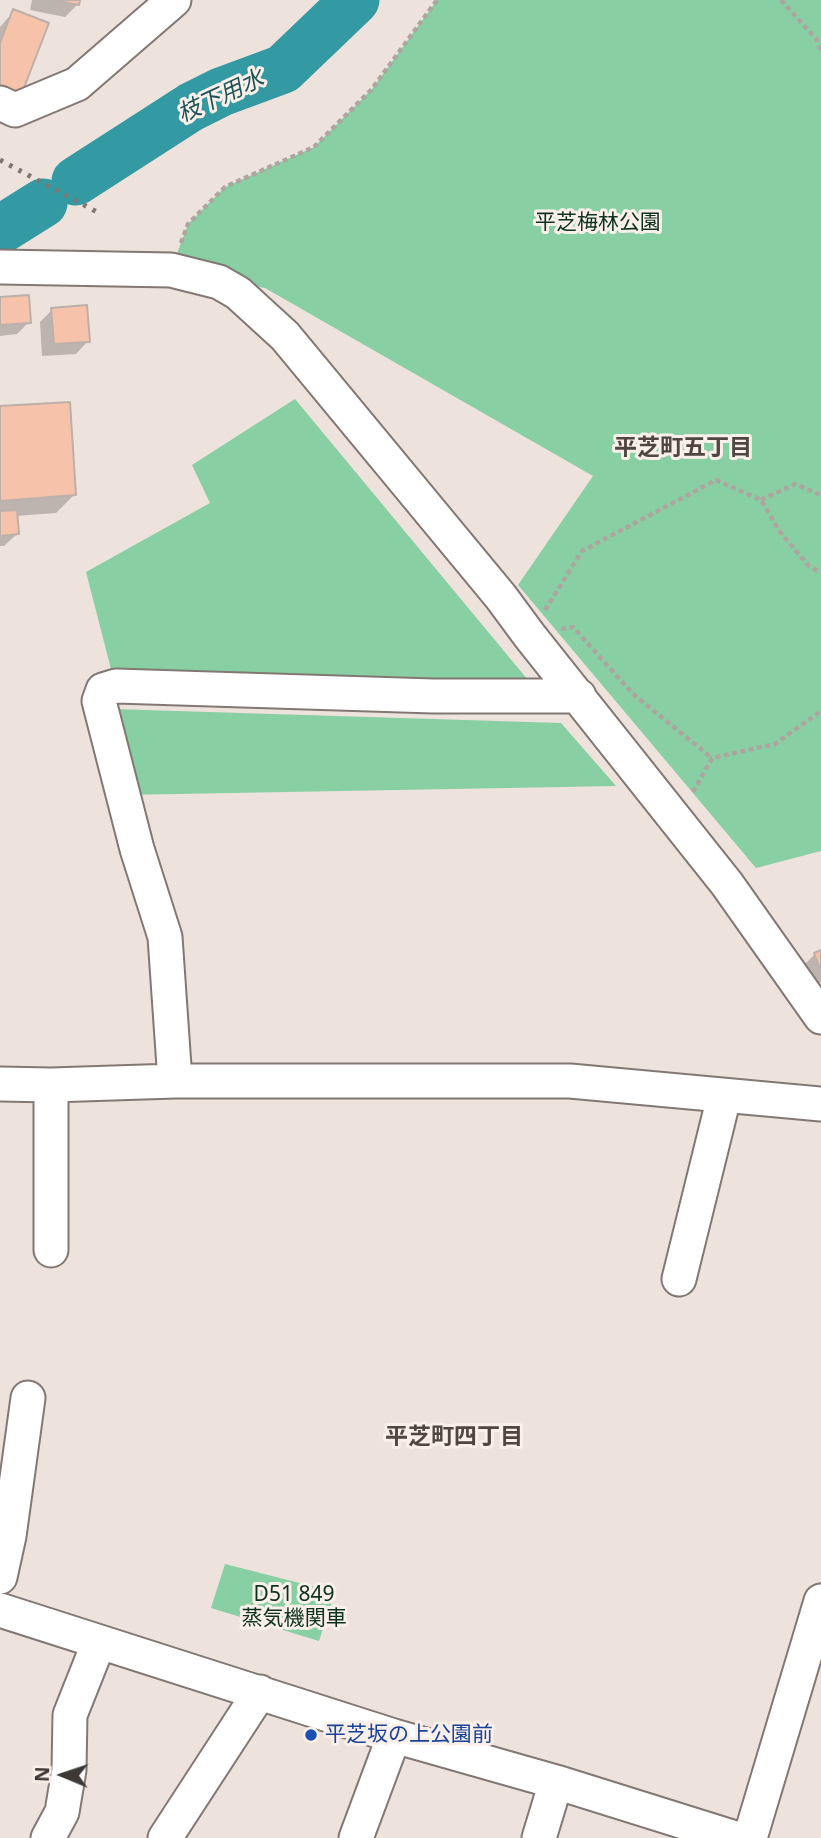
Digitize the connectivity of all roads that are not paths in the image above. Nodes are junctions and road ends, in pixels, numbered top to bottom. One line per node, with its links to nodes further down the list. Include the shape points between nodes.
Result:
1 (174, 0): 2 (street, via 77,84 15,110)
2 (0, 103)
3 (0, 267): 4 (street, via 171,270 219,282 238,293 285,336)
4 (579, 696): 5 (street, via 727,884); 6 (street, via 116,686 103,690 99,701 165,937)
5 (821, 1017)
6 (175, 1081): 8 (street); 9 (street, via 570,1081)
7 (0, 1084): 8 (street)
8 (51, 1085): 11 (street)
9 (724, 1097): 10 (street); 12 (street)
10 (821, 1104)
11 (51, 1250)
12 (679, 1279)
13 (28, 1398): 14 (street)
14 (0, 1577)
15 (821, 1601): 26 (street)
16 (0, 1610): 17 (street)
17 (99, 1642): 18 (street); 22 (street, via 70,1714 69,1770 62,1812)
18 (260, 1692): 19 (street); 23 (street)
19 (394, 1736): 20 (street); 24 (street)
20 (556, 1782): 21 (street); 25 (street)
21 (720, 1836)
22 (48, 1838)
23 (166, 1838)
24 (356, 1838)
25 (539, 1838)
26 (750, 1838)

